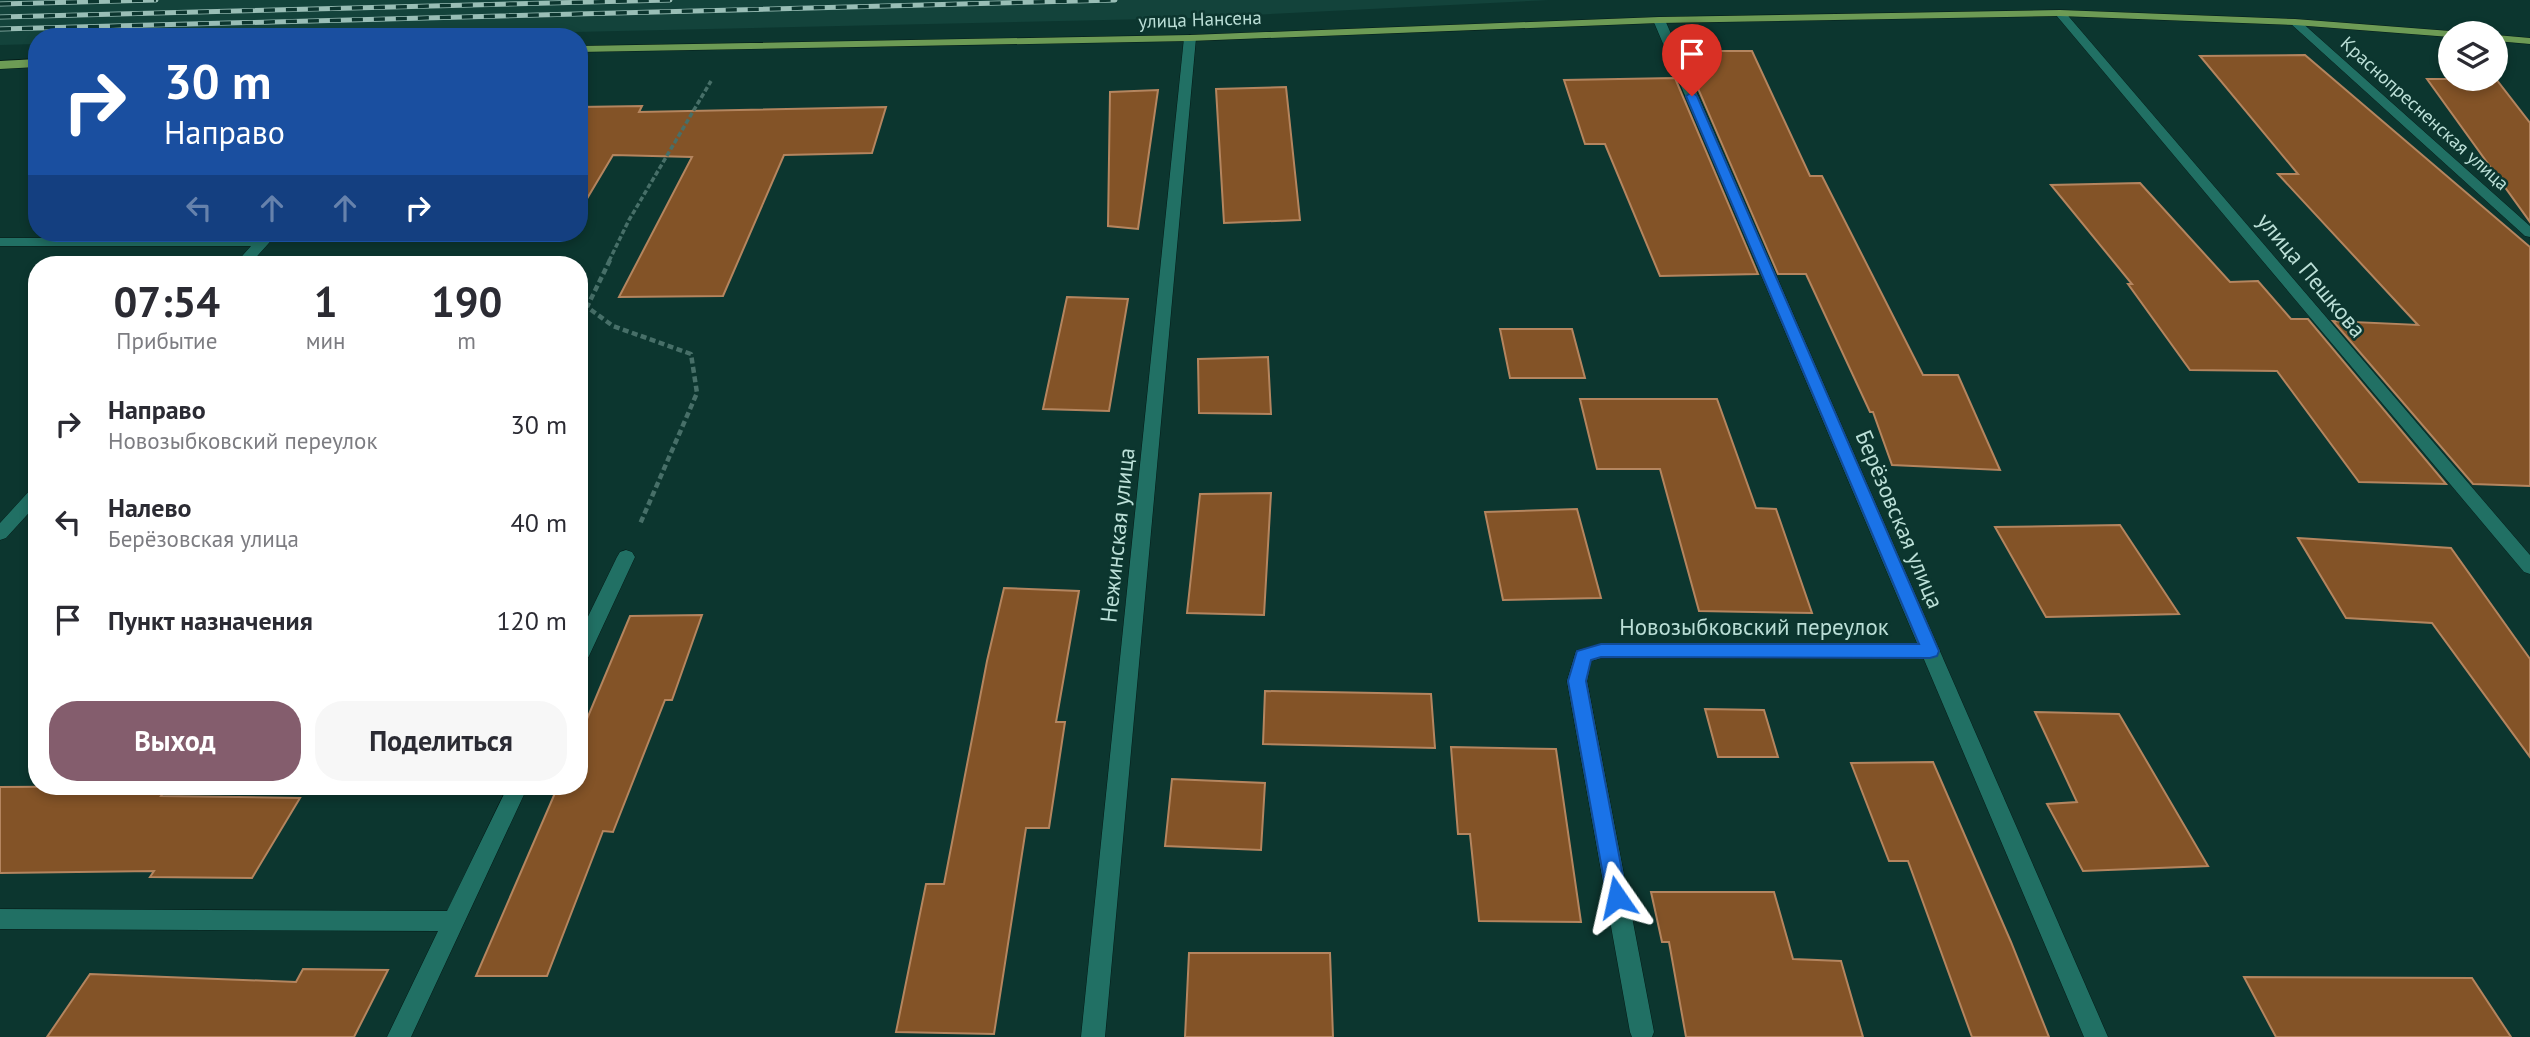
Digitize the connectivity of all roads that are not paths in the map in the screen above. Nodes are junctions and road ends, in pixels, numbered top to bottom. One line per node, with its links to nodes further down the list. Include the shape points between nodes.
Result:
1 (2060, 13): 2 (main road, улица Нансена); 3 (main road, улица Нансена); 19 (street, улица Пешкова)
2 (1659, 20): 5 (main road, улица Нансена); 21 (street, Берёзовская улица)
3 (2295, 22): 4 (main road, улица Нансена); 11 (street, Краснопресненская улица)
4 (2438, 33)
5 (1190, 38): 8 (main road, улица Нансена); 27 (street, Нежинская улица)
6 (2508, 39): 7 (main road)
7 (2530, 41)
8 (588, 49)
9 (28, 63): 10 (main road)
10 (0, 65)
11 (2530, 233)
12 (28, 241): 13 (street)
13 (0, 242)
14 (262, 242): 15 (street)
15 (249, 256)
16 (28, 503): 17 (street)
17 (0, 534)
18 (626, 557): 20 (street)
19 (2530, 567)
20 (588, 637)
21 (1930, 651): 25 (street, Новозыбковский переулок, via 1601,651 1583,656 1577,681); 28 (street, Берёзовская улица)
22 (514, 795): 24 (street)
23 (0, 919): 24 (street)
24 (454, 921): 26 (street)
25 (1642, 1032)
26 (399, 1037)
27 (1093, 1037)
28 (2096, 1037)

